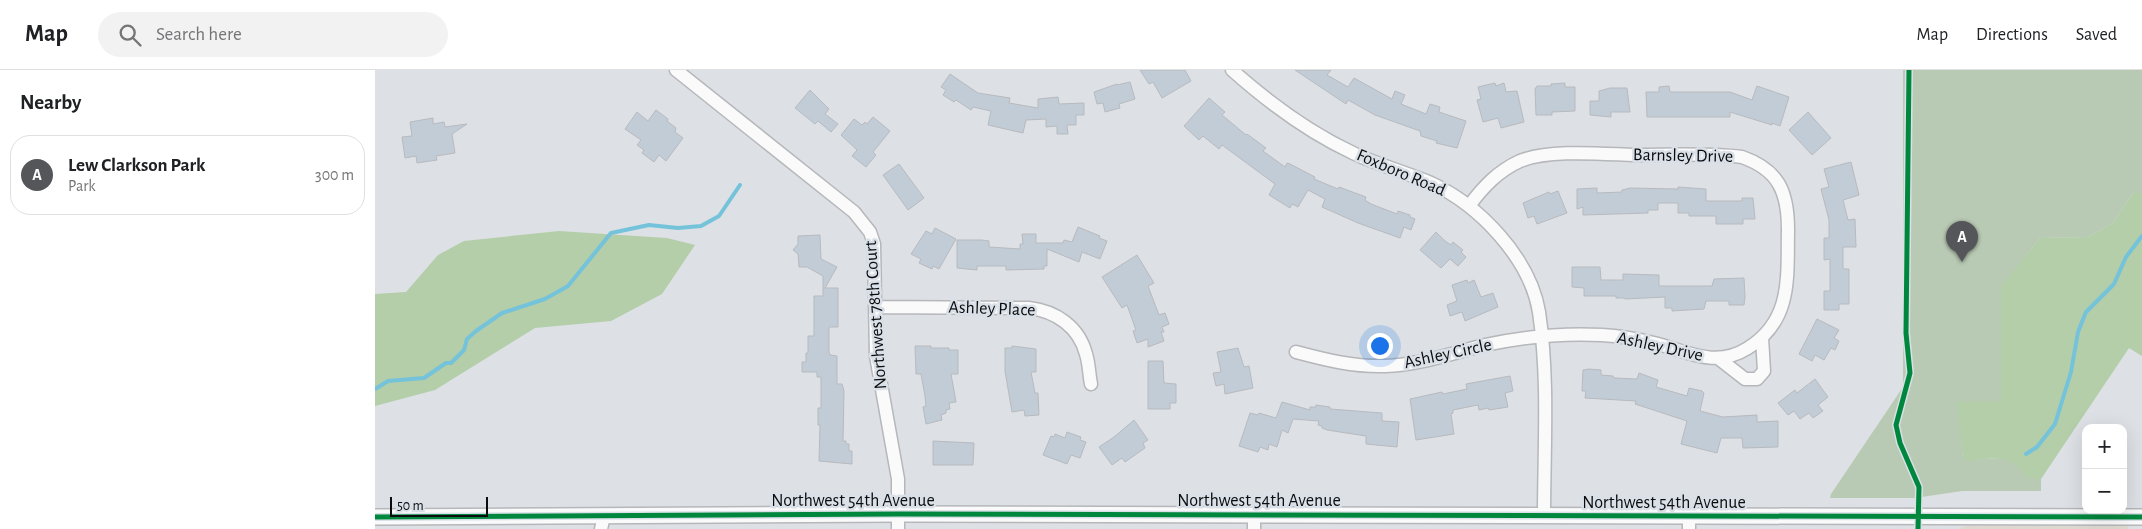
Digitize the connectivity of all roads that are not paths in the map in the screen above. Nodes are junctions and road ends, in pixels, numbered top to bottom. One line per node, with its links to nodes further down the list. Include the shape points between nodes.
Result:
1 (676, 70): 4 (street, Northwest 78th Court, via 862,219 874,244)
2 (1232, 70): 3 (street, Foxboro Road, via 1260,95 1320,136 1353,154 1431,183)
3 (1469, 206): 5 (street, Foxboro Road, via 1488,222 1519,263 1539,312); 6 (street, Barnsley Drive, via 1493,178 1507,168 1539,156 1729,155 1754,161 1766,168 1782,189 1788,215 1786,296 1777,318)
4 (876, 306): 10 (street, Ashley Place, via 1029,308 1051,313 1073,329 1082,341); 14 (street, Northwest 78th Court, via 877,367 898,478)
5 (1542, 338): 8 (street, Ashley Circle, via 1488,345 1415,363 1387,366 1331,362); 9 (street, Ashley Drive, via 1576,335 1628,337 1701,358); 11 (street, Foxboro Road)
6 (1762, 338): 7 (street, Barnsley Drive); 9 (street, Ashley Drive, via 1764,371 1757,378 1745,379)
7 (1742, 351): 9 (street, Ashley Drive)
8 (1296, 352)
9 (1718, 358)
10 (1091, 384)
11 (1545, 516): 15 (street, Northwest 54th Avenue); 17 (street, Northwest 54th Avenue)
12 (2142, 517): 17 (street, Northwest 54th Avenue)
13 (375, 518): 16 (street, Northwest 54th Avenue)
14 (898, 522): 15 (street, Northwest 54th Avenue); 16 (street, Northwest 54th Avenue)
15 (1254, 522)
16 (603, 523)
17 (1689, 523)

